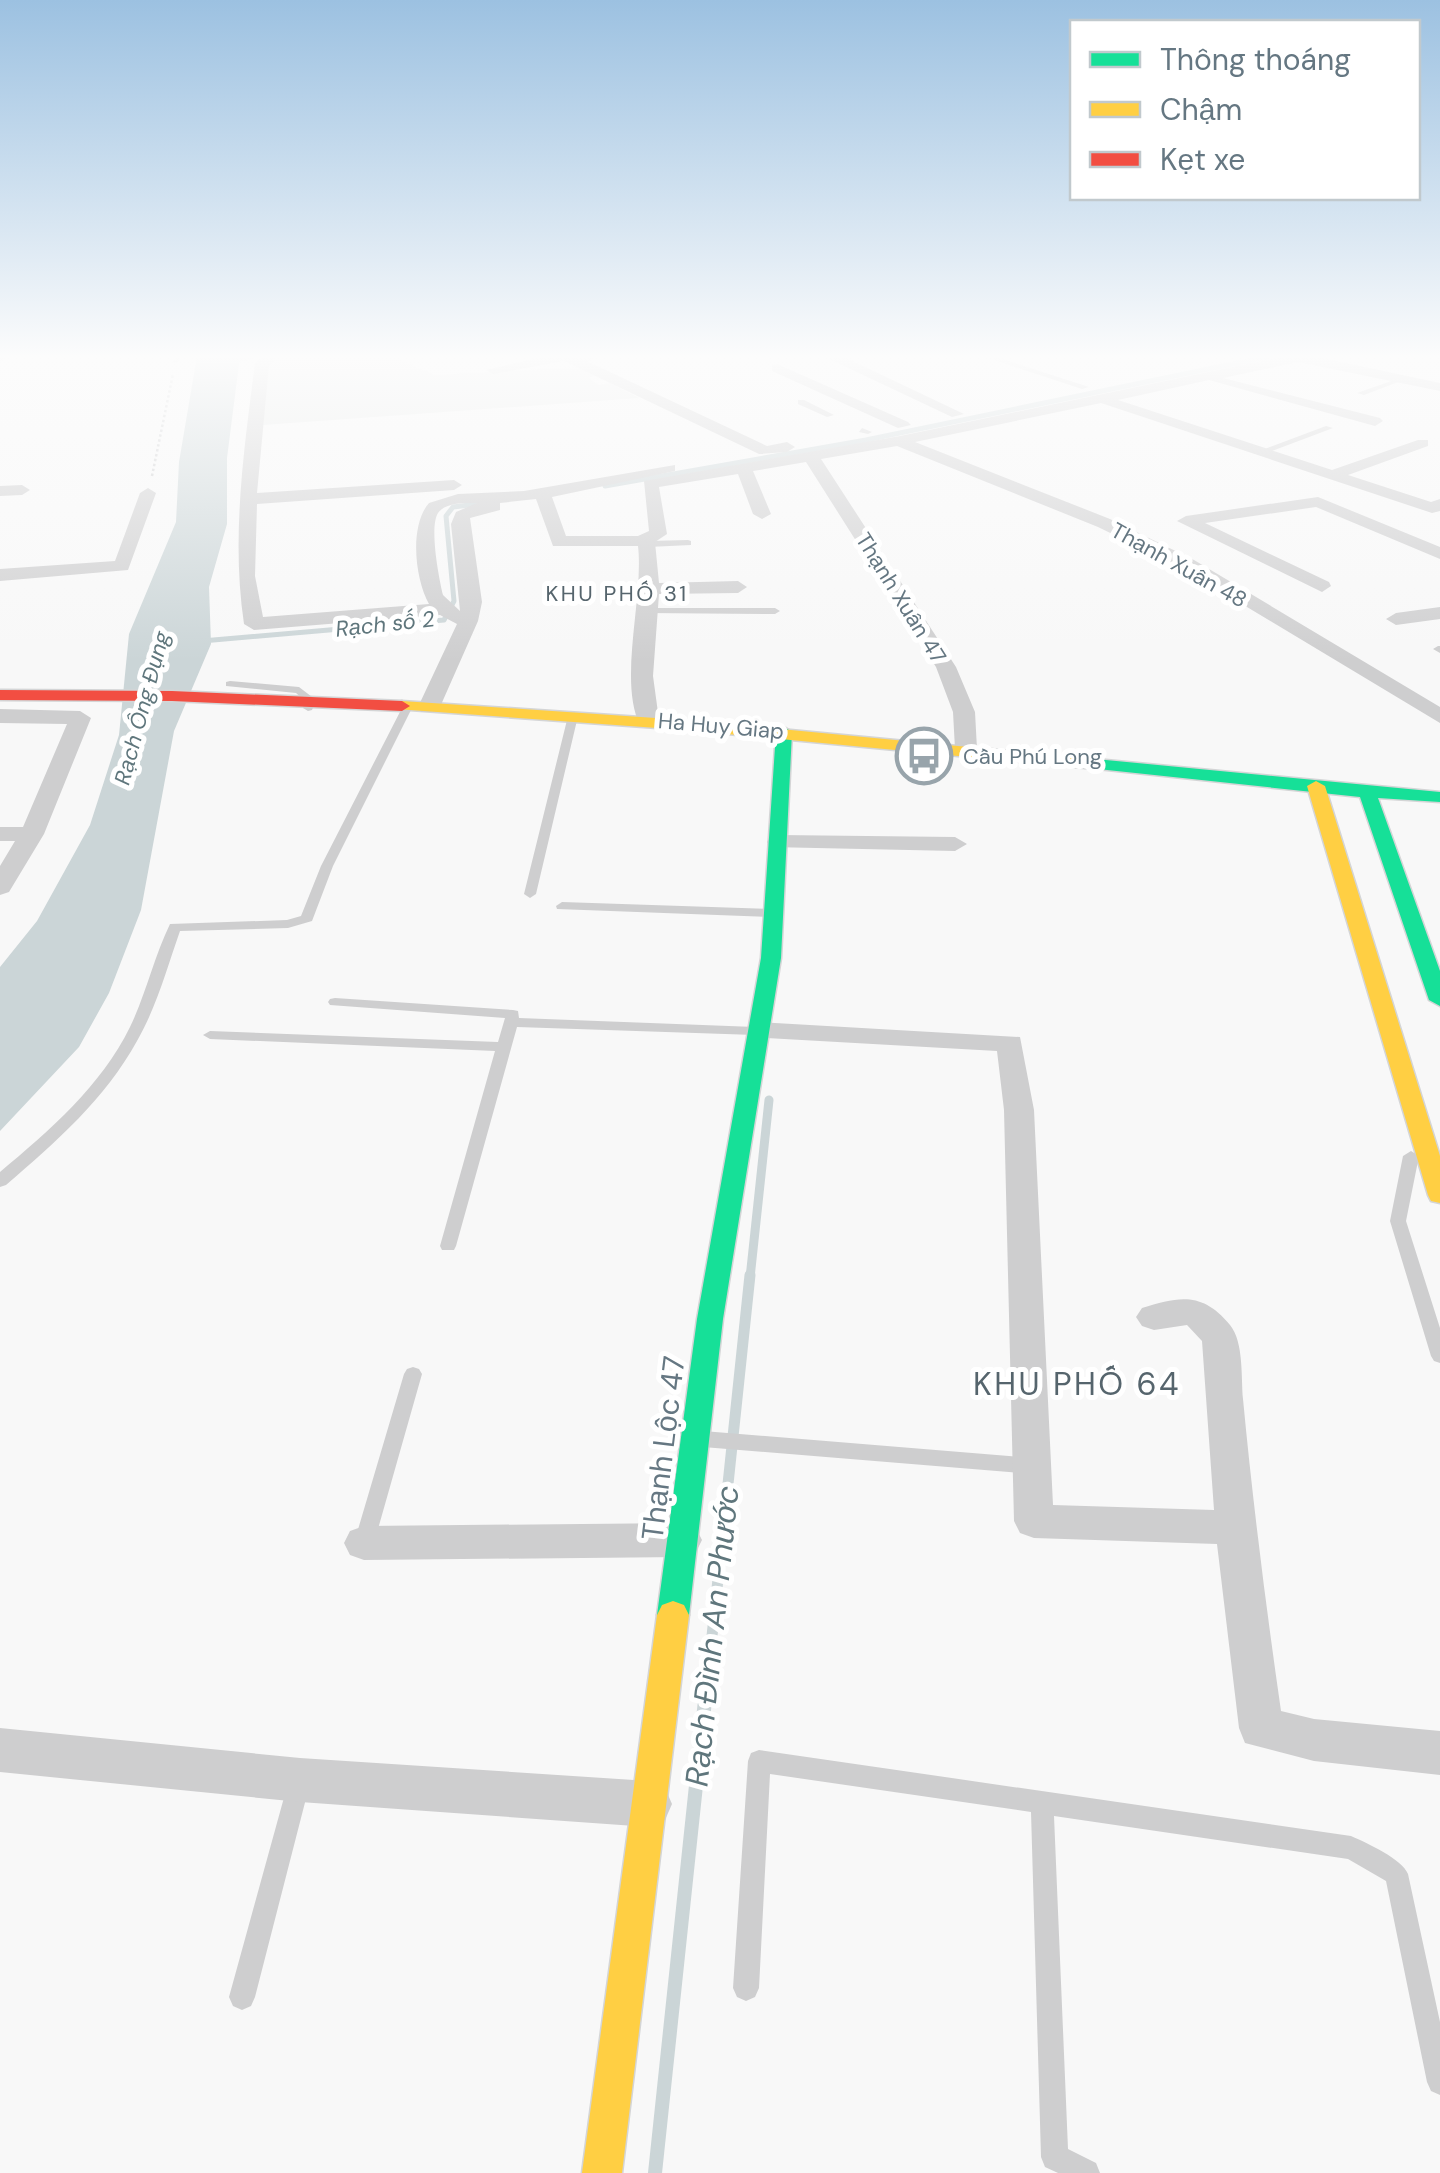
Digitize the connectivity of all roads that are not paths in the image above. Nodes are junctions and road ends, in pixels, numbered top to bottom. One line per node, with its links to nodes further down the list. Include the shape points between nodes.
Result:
1 (253, 457): 17 (street)
2 (733, 457): 16 (street, via 604,479)
3 (803, 457): 9 (street)
4 (812, 457): 41 (street, Thạnh Xuân 47, via 946,667 964,712)
5 (956, 457): 38 (street, Thạnh Xuân 48, via 1188,564)
6 (1274, 457): 10 (street)
7 (1379, 457): 10 (street)
8 (453, 462): 15 (street)
9 (744, 468): 11 (street); 19 (street)
10 (1330, 476): 18 (street, via 1432,508)
11 (650, 484): 16 (street); 20 (street, via 658,534)
12 (22, 490): 13 (street)
13 (0, 491)
14 (148, 493): 23 (street, via 126,564)
15 (452, 493): 16 (street); 17 (street); 30 (street, via 428,516 432,598)
16 (544, 498): 20 (street, via 559,542); 30 (street, via 462,516 472,602)
17 (249, 499): 30 (street, via 246,576 254,624)
18 (1440, 504)
19 (762, 514)
20 (646, 542): 21 (lane); 26 (street)
21 (688, 543)
22 (1440, 554): 24 (street, via 1318,502 1186,521)
23 (0, 575)
24 (1322, 586)
25 (738, 587): 26 (street)
26 (648, 589): 27 (street)
27 (648, 611): 28 (lane); 39 (street, via 642,696)
28 (775, 611)
29 (1440, 613): 31 (street)
30 (452, 614): 35 (street)
31 (1396, 619)
32 (230, 684): 34 (lane, via 299,690)
33 (0, 695): 34 (main road, Ha Huy Giap)
34 (311, 700): 35 (main road, Ha Huy Giap)
35 (419, 707): 37 (main road, Ha Huy Giap); 61 (lane, via 327,866 307,918 175,927 122,1056 68,1123)
36 (0, 716): 46 (street, via 80,718)
37 (572, 716): 39 (main road, Ha Huy Giap); 51 (lane)
38 (1440, 716)
39 (648, 720): 40 (main road, Ha Huy Giap)
40 (784, 732): 41 (main road, Ha Huy Giap); 47 (main road, Thạnh Lộc 47)
41 (966, 749): 42 (main road, Ha Huy Giap)
42 (1316, 786): 43 (main road, Ha Huy Giap); 60 (main road)
43 (1368, 792): 44 (main road, Ha Huy Giap); 54 (main road)
44 (1440, 797)
45 (0, 834): 46 (street)
46 (32, 834): 49 (street)
47 (779, 842): 48 (street); 53 (main road, Thạnh Lộc 47)
48 (954, 844)
49 (8, 863): 50 (street)
50 (0, 887)
51 (530, 894)
52 (562, 906): 53 (lane)
53 (774, 914): 57 (main road, Thạnh Lộc 47)
54 (1440, 1000)
55 (334, 1002): 56 (lane, via 513,1014)
56 (511, 1022): 57 (lane); 59 (lane)
57 (758, 1031): 67 (main road, Thạnh Lộc 47); 68 (street, via 1010,1042 1019,1110)
58 (210, 1035): 59 (lane)
59 (503, 1047): 63 (lane)
60 (1418, 1118): 62 (main road); 65 (lane, via 1398,1221)
61 (0, 1181)
62 (1440, 1196)
63 (448, 1246)
64 (1154, 1318): 69 (street, via 1194,1312 1219,1336)
65 (1440, 1356)
66 (414, 1374): 71 (lane)
67 (694, 1438): 68 (lane); 70 (main road, Thạnh Lộc 47)
68 (1032, 1466): 69 (street, via 1034,1521)
69 (1235, 1528): 73 (street, via 1262,1728)
70 (682, 1540): 71 (street); 76 (main road, Thạnh Lộc 47)
71 (364, 1543)
72 (0, 1750): 74 (street)
73 (1440, 1753)
74 (300, 1780): 76 (street); 78 (lane)
75 (1042, 1802): 77 (lane, via 759,1762); 79 (lane, via 1351,1848 1396,1874); 80 (lane)
76 (648, 1804): 81 (main road, Thạnh Lộc 47)
77 (746, 1988)
78 (242, 1997)
79 (1440, 2082)
80 (1054, 2165): 82 (lane)
81 (602, 2173)
82 (1086, 2173)

